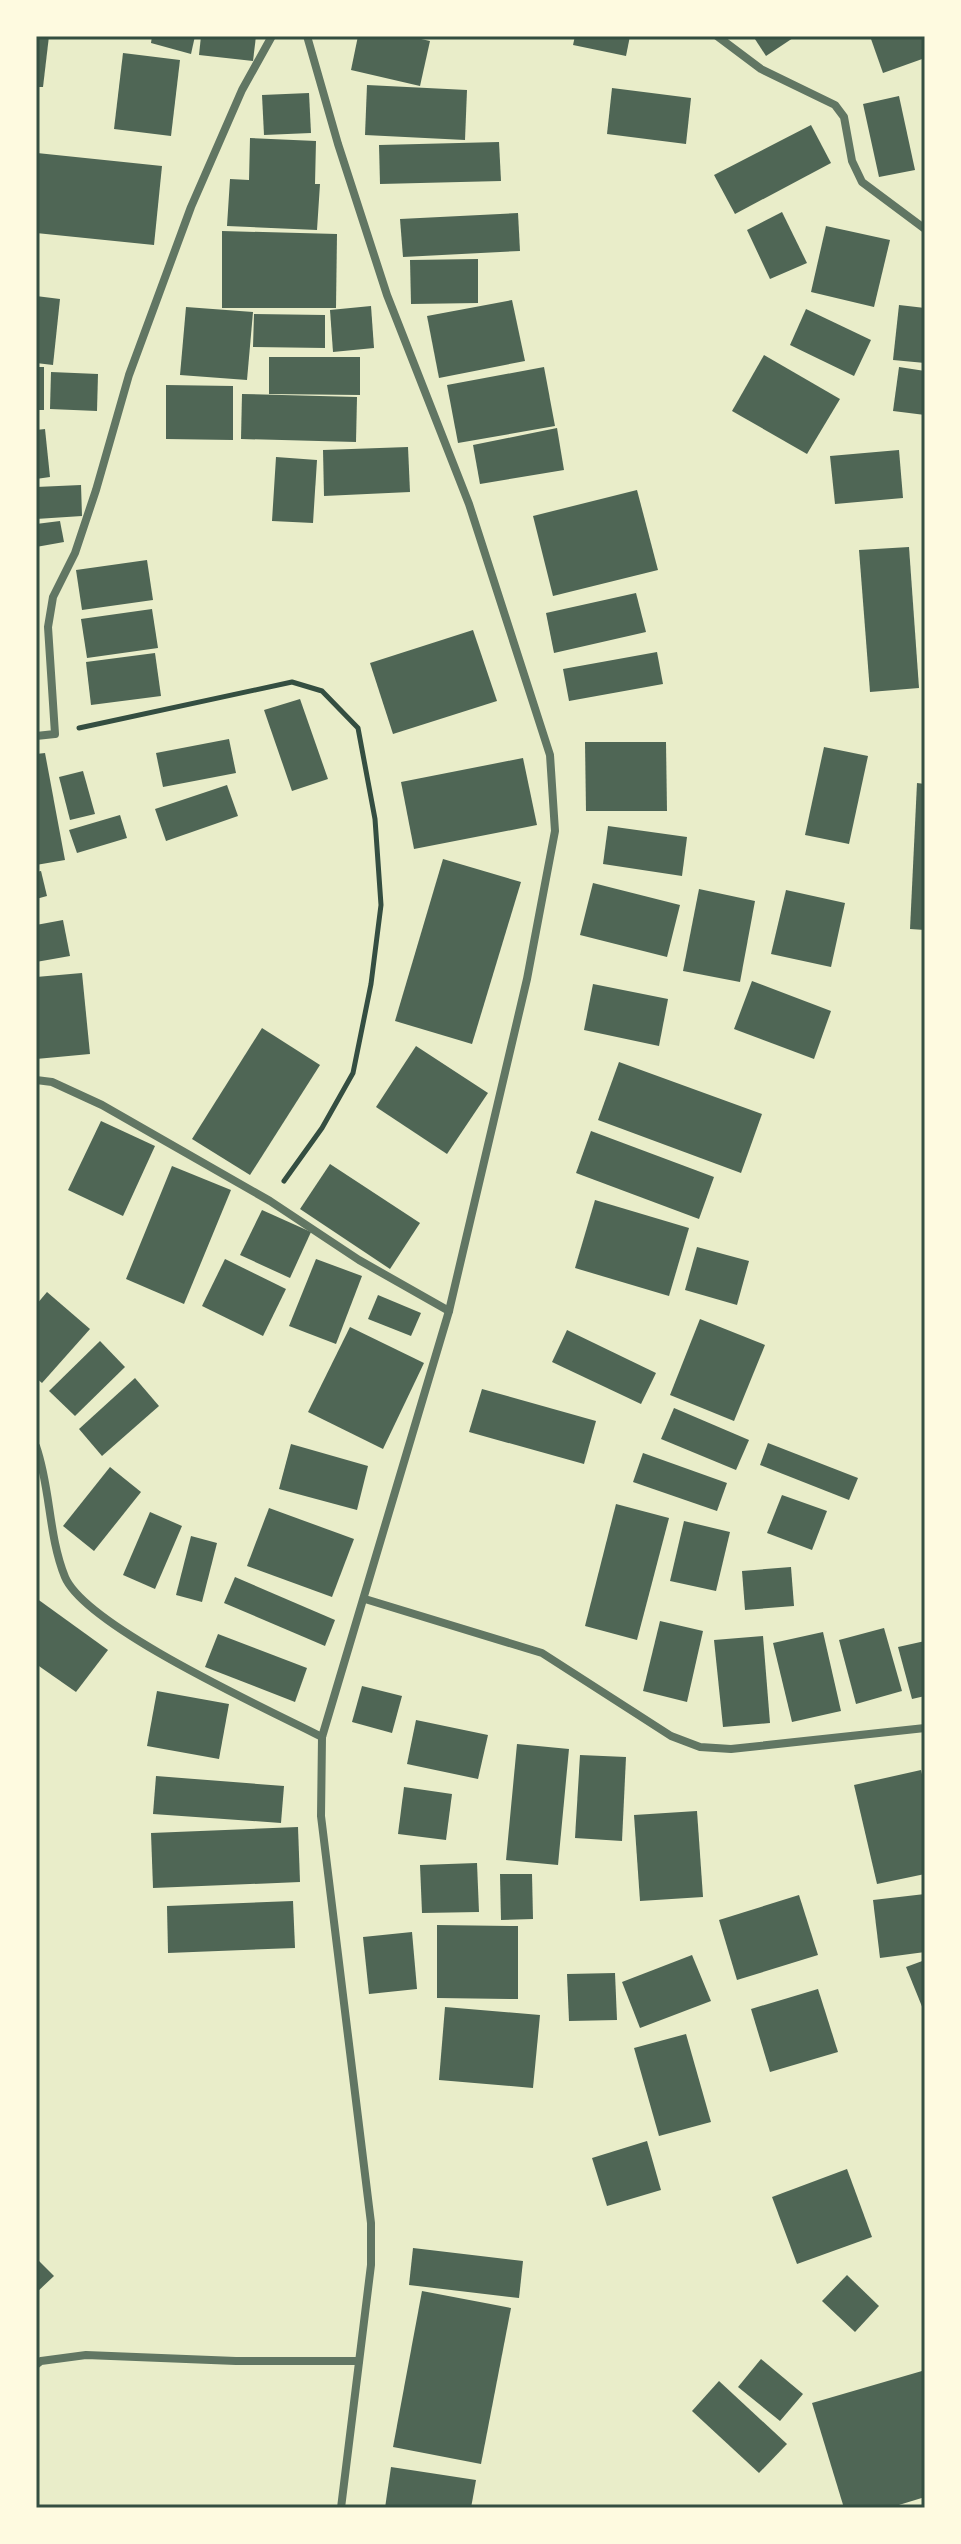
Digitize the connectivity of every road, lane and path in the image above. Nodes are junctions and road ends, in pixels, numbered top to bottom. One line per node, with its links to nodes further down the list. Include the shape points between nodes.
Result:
1 (272, 36): 5 (street, via 191,207 129,375 75,553 53,597 48,627)
2 (307, 36): 9 (street, via 387,295 469,504 550,755 555,831 527,979)
3 (717, 36): 4 (street, via 761,69 835,105 844,117 852,161 862,182)
4 (925, 229)
5 (55, 734): 6 (street); 8 (path, via 292,682 322,691 358,728 375,819 381,905 371,984 353,1073)
6 (36, 736)
7 (36, 1080): 8 (street, via 102,1105)
8 (270, 1201): 9 (street)
9 (449, 1311): 11 (street)
10 (36, 1446): 13 (street, via 66,1581 97,1614 177,1663)
11 (365, 1599): 12 (street, via 542,1653 671,1736 700,1747 731,1749); 13 (street)
12 (925, 1728)
13 (322, 1737): 14 (street, via 321,1816 371,2223)
14 (359, 2361): 15 (street, via 86,2355); 16 (street)
15 (36, 2365)
16 (341, 2508)

